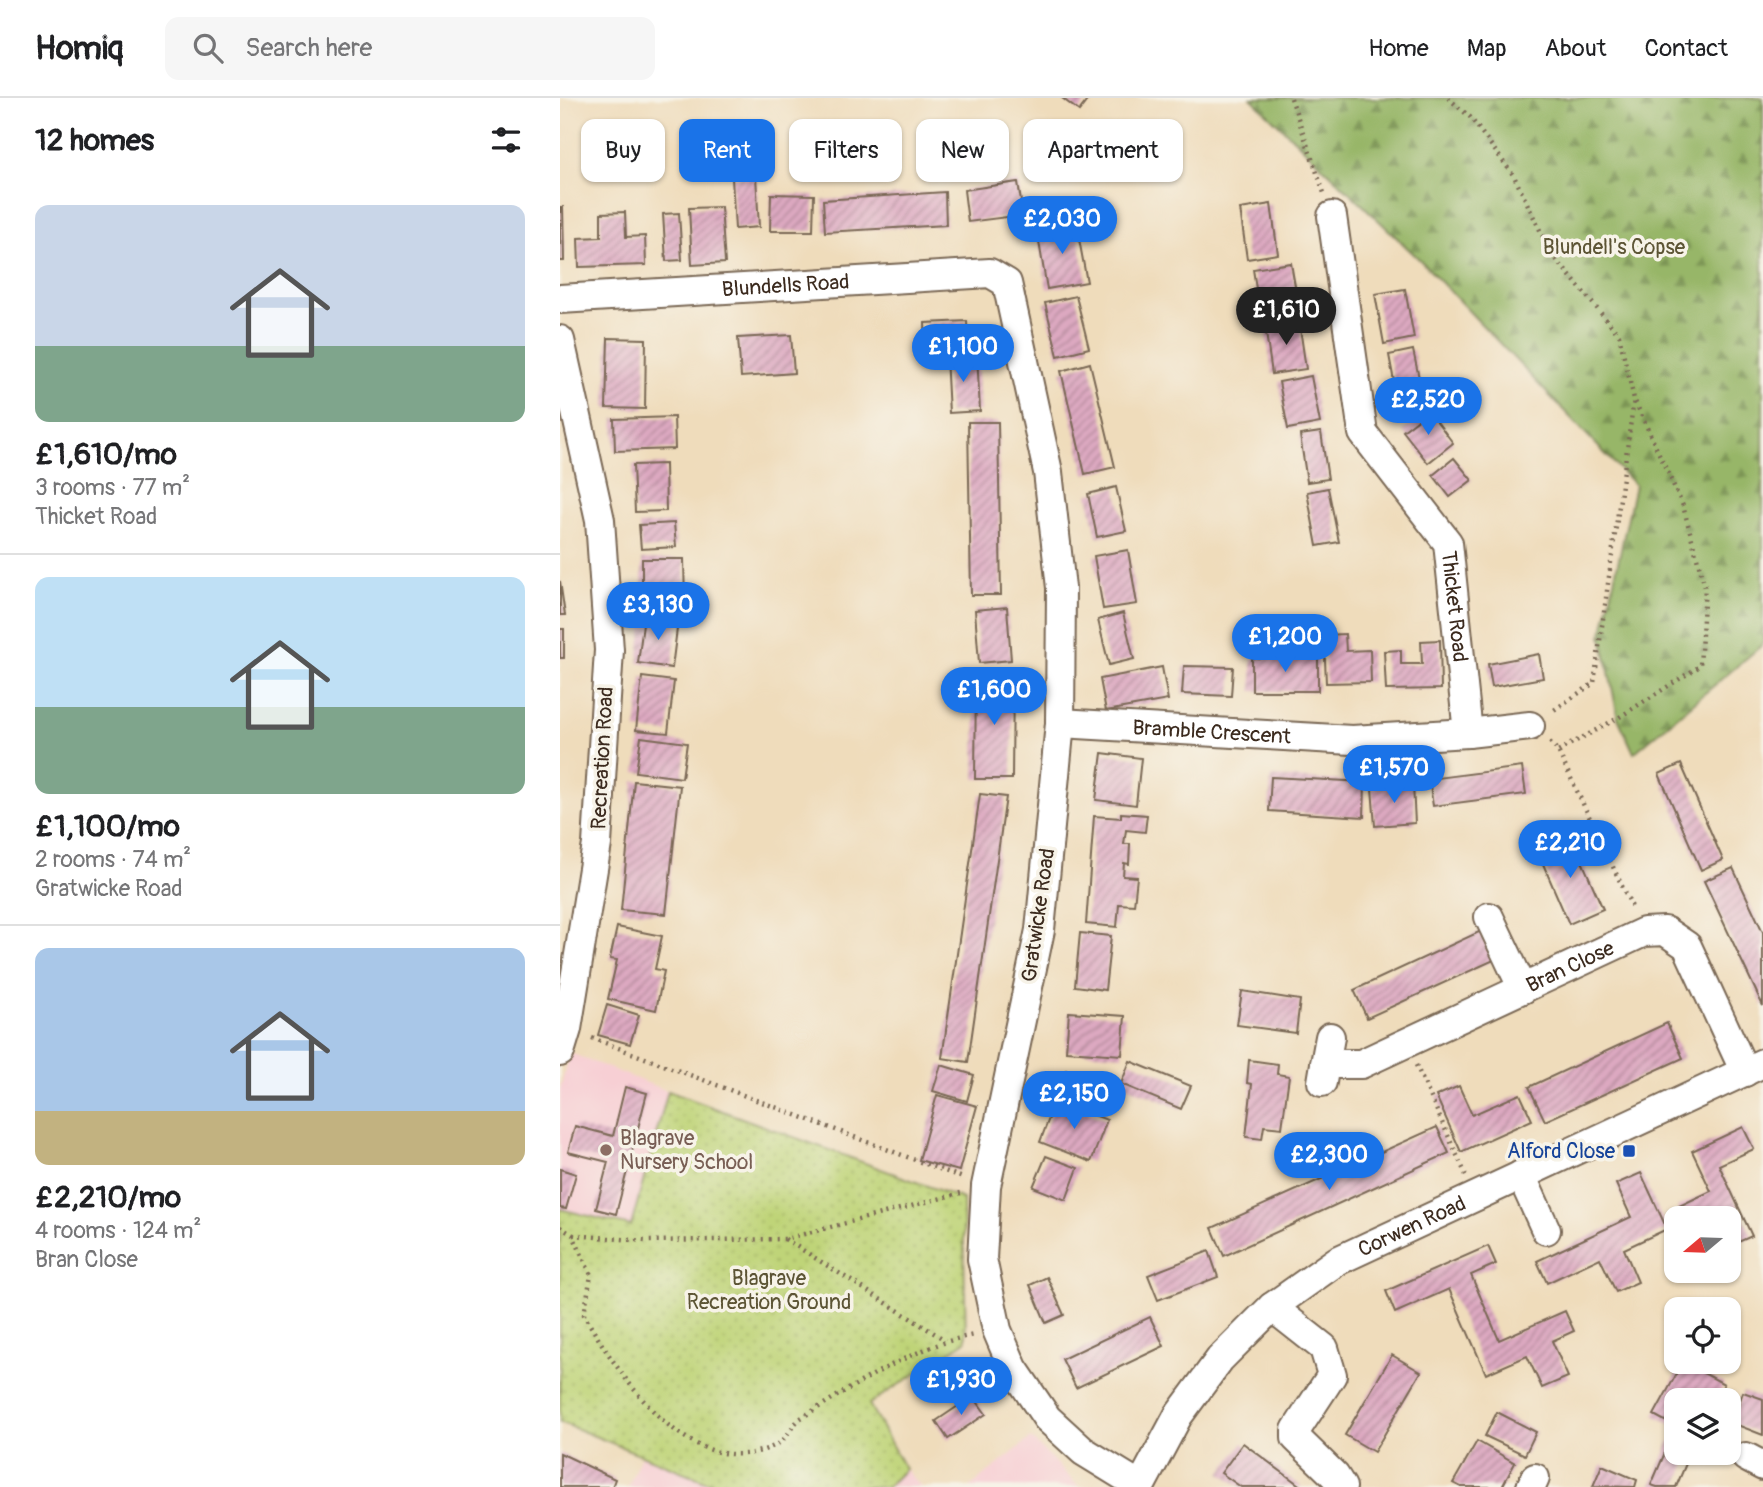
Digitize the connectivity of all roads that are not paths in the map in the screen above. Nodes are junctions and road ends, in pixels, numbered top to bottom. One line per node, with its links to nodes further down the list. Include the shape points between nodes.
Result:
1 (1332, 216): 7 (street, Thicket Road, via 1363,433 1448,543)
2 (1007, 283): 3 (street, Blundells Road, via 990,273); 5 (street, Gratwicke Road, via 1048,472 1061,588)
3 (560, 299)
4 (560, 340): 10 (street, Recreation Road, via 600,520 608,650 597,844)
5 (1060, 723): 7 (street, Bramble Crescent, via 1352,740); 16 (street, Gratwicke Road, via 1040,930 986,1186 982,1259 997,1330 1013,1368 1047,1418 1083,1451)
6 (1530, 726): 7 (street, Bramble Crescent)
7 (1468, 733)
8 (1489, 917): 9 (street)
9 (1524, 989): 11 (street, Bran Close, via 1361,1064); 12 (street, Bran Close, via 1644,932 1665,931 1686,946)
10 (563, 1040)
11 (1326, 1061)
12 (1754, 1068): 13 (street, Corwen Road)
13 (1521, 1175): 14 (street); 15 (street, Corwen Road, via 1337,1261)
14 (1546, 1230)
15 (1272, 1307): 16 (street, Corwen Road, via 1220,1359 1178,1416); 17 (street, via 1324,1348 1332,1375 1296,1434 1300,1444)
16 (1140, 1487)
17 (1342, 1487)

